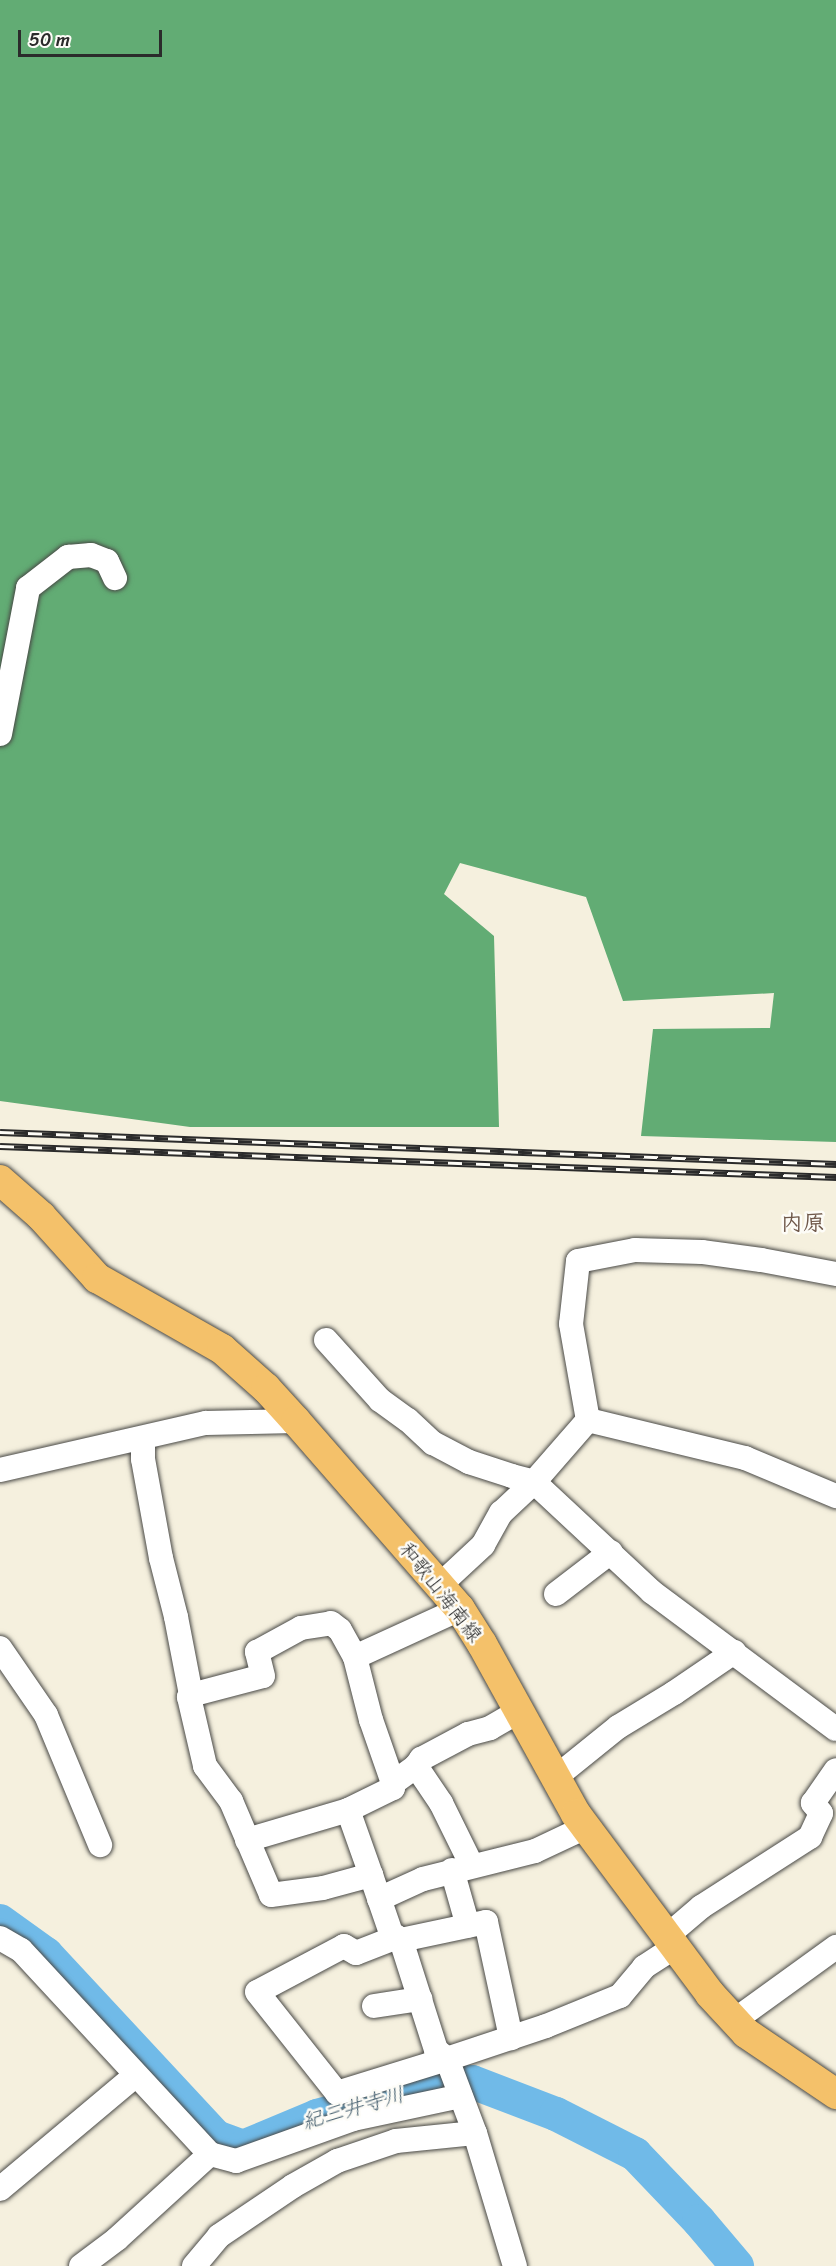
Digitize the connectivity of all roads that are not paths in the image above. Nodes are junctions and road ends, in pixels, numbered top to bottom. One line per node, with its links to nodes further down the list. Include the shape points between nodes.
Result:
1 (116, 578): 2 (street, via 107,561 91,555 68,557 28,588)
2 (0, 734)
3 (0, 1181): 7 (main road, 和歌山海南線, via 41,1216 98,1278 222,1349)
4 (836, 1274): 6 (street, via 702,1252 635,1250 578,1262 571,1324)
5 (326, 1340): 10 (street, via 380,1400 433,1443 469,1462)
6 (588, 1420): 10 (street); 11 (street, via 745,1458)
7 (296, 1421): 8 (street, via 206,1423); 13 (main road, 和歌山海南線)
8 (142, 1438): 9 (street); 19 (street, via 159,1547)
9 (0, 1470)
10 (534, 1482): 12 (street); 13 (street, via 501,1513 483,1545)
11 (836, 1496)
12 (611, 1552): 14 (street); 17 (street, via 652,1592)
13 (440, 1585): 15 (main road, 和歌山海南線)
14 (556, 1594)
15 (460, 1610): 18 (street); 20 (main road, 和歌山海南線)
16 (0, 1648): 29 (street, via 46,1715)
17 (734, 1652): 21 (street); 24 (street, via 618,1727)
18 (355, 1657): 19 (street, via 340,1630 331,1623 301,1628 257,1652 263,1676); 25 (street)
19 (191, 1695): 28 (street, via 205,1766 231,1801)
20 (519, 1711): 22 (street, via 430,1754); 24 (main road, 和歌山海南線)
21 (836, 1729)
22 (416, 1766): 25 (street); 30 (street, via 441,1803)
23 (836, 1770): 36 (street, via 813,1803 821,1813 810,1837 701,1907)
24 (556, 1777): 27 (main road, 和歌山海南線)
25 (393, 1784): 26 (street, via 393,1788)
26 (348, 1810): 28 (street); 31 (street)
27 (586, 1827): 30 (street, via 535,1851); 36 (main road, 和歌山海南線)
28 (247, 1840): 31 (street, via 274,1896)
29 (100, 1845)
30 (462, 1868): 32 (street, via 423,1879); 33 (street)
31 (371, 1875): 32 (street)
32 (379, 1899): 35 (street, via 391,1933)
33 (468, 1926): 35 (street); 41 (street, via 486,1922)
34 (0, 1938): 43 (street, via 21,1950)
35 (399, 1939): 38 (street); 42 (street, via 356,1953 344,1946 257,1992 337,2093)
36 (671, 1942): 40 (main road, 和歌山海南線); 41 (street, via 620,1996)
37 (836, 1947): 40 (street)
38 (420, 1999): 39 (street); 42 (street, via 436,2050)
39 (374, 2006)
40 (735, 2020): 45 (main road, 和歌山海南線, via 746,2033)
41 (511, 2038): 42 (street)
42 (448, 2062): 44 (street)
43 (136, 2075): 47 (street); 48 (street)
44 (459, 2093): 46 (street); 47 (street, via 353,2119 236,2161)
45 (836, 2094)
46 (474, 2133): 50 (street, via 396,2141 337,2161 219,2236); 51 (street)
47 (210, 2154): 49 (street, via 117,2239)
48 (0, 2188)
49 (81, 2266)
50 (194, 2266)
51 (515, 2266)

